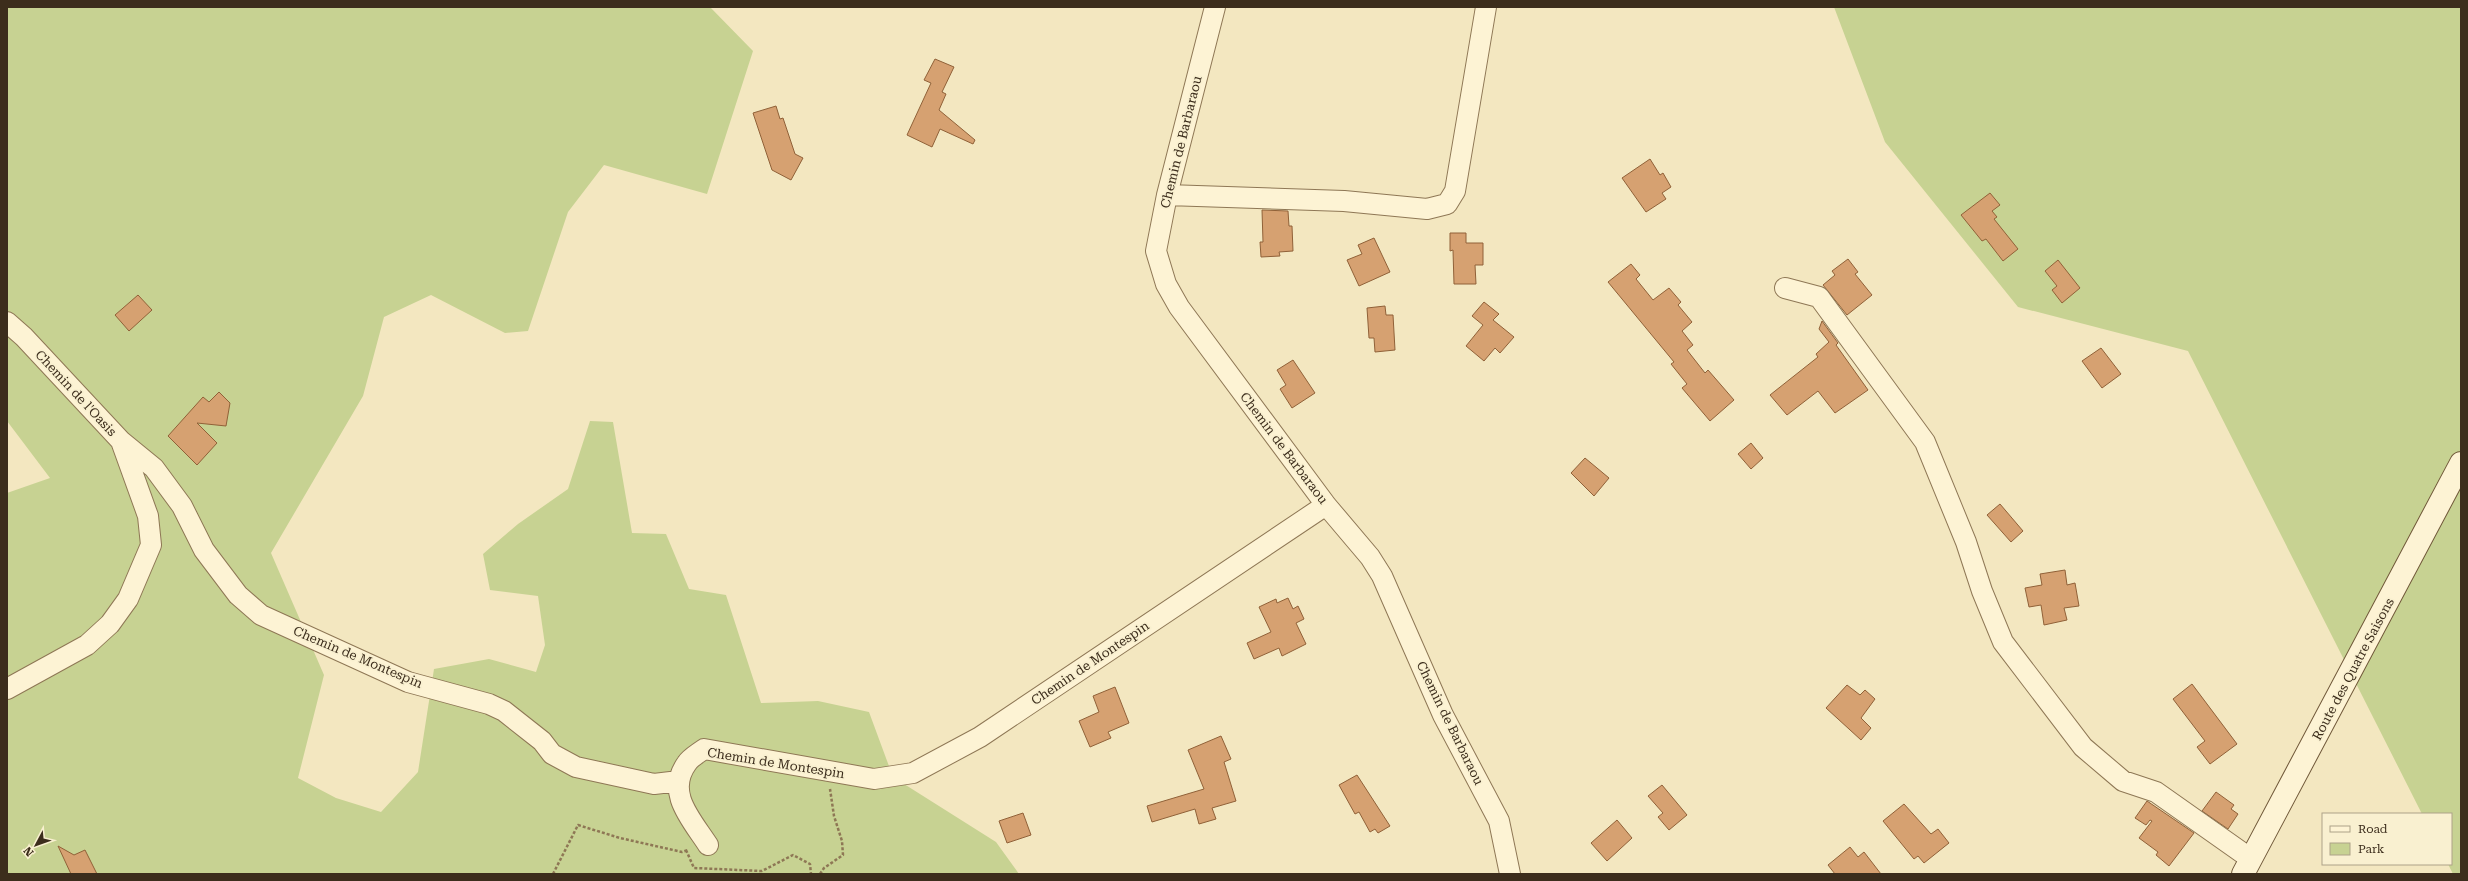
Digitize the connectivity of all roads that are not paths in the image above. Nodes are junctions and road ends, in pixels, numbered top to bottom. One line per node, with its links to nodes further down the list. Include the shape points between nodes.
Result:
1 (1215, 7): 3 (street, Chemin de Barbaraou)
2 (1486, 7): 3 (street, via 1455,191 1447,204 1427,209 1344,201)
3 (1167, 195): 8 (street, Chemin de Barbaraou, via 1156,251 1166,284 1179,307)
4 (1785, 288): 12 (street, via 1820,296 1924,442 1966,542 2002,642 2083,747 2122,781 2156,792)
5 (7, 322): 6 (street, Chemin de l'Oasis, via 24,336)
6 (121, 441): 9 (street, Chemin de l'Oasis, via 148,516 150,545 140,574 128,599 110,624 87,645); 10 (street, Chemin de Montespin, via 154,468 182,506 204,550 238,594 262,615 408,682 489,704 504,711 542,741 552,754 576,767 654,784)
7 (2461, 462): 12 (main road, Route des Quatre Saisons)
8 (1326, 505): 10 (street, Chemin de Montespin, via 980,737 913,773 874,779 704,750 687,762); 13 (street, Chemin de Barbaraou, via 1370,557 1382,576 1443,715 1499,821)
9 (7, 689)
10 (679, 782): 11 (street, via 680,802)
11 (708, 845)
12 (2247, 867)
13 (1510, 874)

